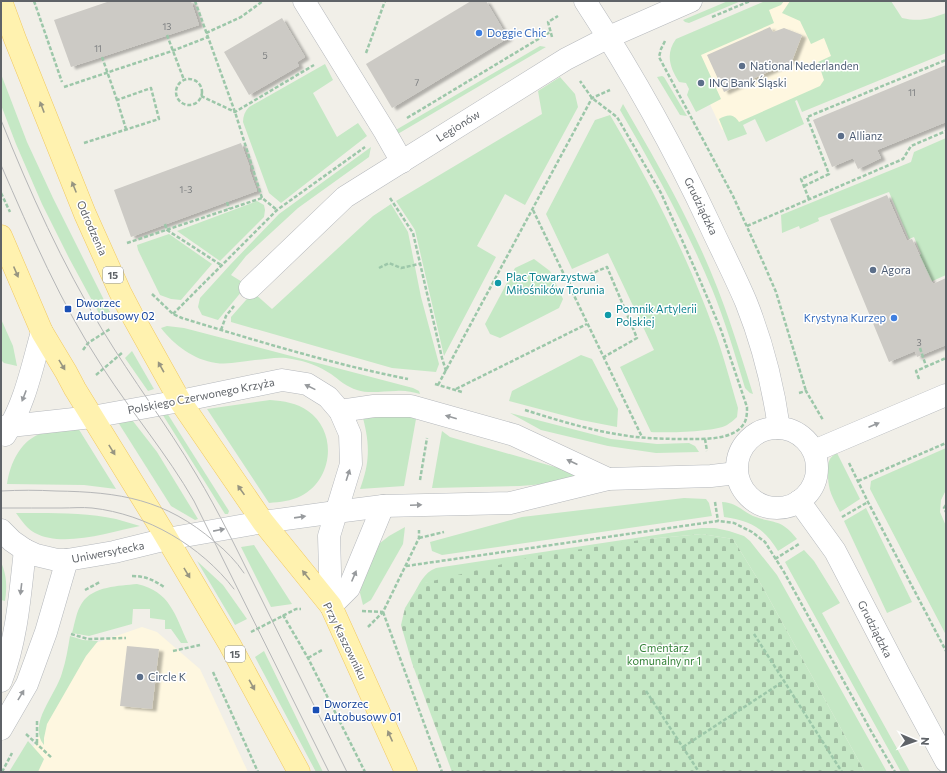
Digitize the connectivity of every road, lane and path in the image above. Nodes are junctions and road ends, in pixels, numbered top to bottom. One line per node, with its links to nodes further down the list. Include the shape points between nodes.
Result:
1 (2, 1): 80 (main road, Odrodzenia / 15, one-way to 1, via 120,292 85,214)
2 (34, 1): 26 (path)
3 (195, 1): 13 (path)
4 (263, 1): 13 (path, via 241,17)
5 (304, 1): 19 (street)
6 (385, 1): 21 (path)
7 (585, 1): 15 (street, Grudziądzka)
8 (690, 1): 15 (street, Legionów)
9 (750, 1): 11 (path)
10 (558, 16): 12 (path, via 548,22)
11 (708, 18)
12 (550, 32)
13 (206, 33): 16 (path)
14 (167, 36): 18 (path)
15 (609, 37): 38 (street, Legionów, via 566,59); 79 (street, Grudziądzka, via 664,133 733,274 761,346)
16 (208, 38): 18 (path); 32 (path)
17 (666, 39): 49 (path, via 661,49 662,65)
18 (172, 52): 23 (path); 25 (path)
19 (335, 52): 32 (path); 38 (street)
20 (102, 57): 23 (path)
21 (365, 58)
22 (946, 60): 40 (path, via 807,117 829,174)
23 (107, 73): 26 (path); 31 (path)
24 (577, 76): 30 (path)
25 (184, 80): 29 (path, via 195,81 201,88); 29 (path, via 176,89 177,98 183,104 192,104)
26 (64, 87): 28 (path)
27 (612, 89): 30 (path)
28 (66, 94)
29 (201, 96): 32 (path)
30 (592, 98): 47 (path); 81 (path, via 617,117 661,193 721,330)
31 (117, 100): 33 (path); 33 (path, via 151,88 158,119)
32 (235, 112): 41 (path)
33 (126, 129): 36 (path)
34 (946, 131): 42 (path, via 911,146 903,158)
35 (81, 136): 36 (path)
36 (84, 143): 37 (path)
37 (87, 150)
38 (402, 162): 57 (street, Legionów, via 345,197)
39 (819, 171): 40 (path, via 801,179)
40 (804, 186): 42 (path)
41 (262, 198): 44 (path); 46 (path)
42 (809, 199): 49 (path)
43 (227, 202): 44 (path)
44 (229, 209): 50 (path)
45 (398, 209): 53 (path, via 413,233)
46 (276, 210)
47 (532, 210): 56 (path); 68 (path)
48 (165, 224): 50 (path)
49 (747, 226): 76 (path, via 776,292)
50 (167, 230): 52 (path, via 127,244); 54 (path)
51 (1, 236): 61 (main road, 15, one-way to 61)
52 (124, 236)
53 (419, 264): 55 (path, via 401,268 389,263); 68 (path)
54 (221, 265)
55 (379, 268)
56 (567, 284): 59 (path); 65 (path, via 607,267 637,338)
57 (250, 288)
58 (149, 289): 70 (path, via 158,301 182,318 326,360)
59 (587, 324): 65 (path); 74 (path)
60 (114, 326): 64 (path, via 88,343)
61 (42, 332): 84 (main road, 15, one-way to 84); 86 (street, one-way to 86, via 26,392)
62 (920, 348): 67 (path)
63 (124, 351): 69 (path)
64 (80, 354)
65 (604, 357): 88 (path)
66 (946, 358): 67 (path)
67 (926, 366): 73 (path, via 916,371)
68 (446, 371): 72 (path)
69 (93, 377)
70 (415, 380)
71 (431, 383): 72 (path)
72 (438, 385): 74 (path); 75 (path)
73 (922, 385)
74 (456, 389): 77 (path)
75 (437, 390)
76 (806, 391): 79 (path); 89 (path, via 819,415)
77 (463, 392)
78 (946, 395): 89 (street, one-way to 78)
79 (775, 400): 81 (path); 85 (street, Grudziądzka)
80 (180, 401): 83 (street, Polskiego Czerwonego Krzyża, one-way to 80, via 328,397 307,384 282,380); 84 (street, Polskiego Czerwonego Krzyża); 101 (main road, Odrodzenia / 15, one-way to 80)
81 (747, 407): 88 (path, via 744,424 726,435 705,439)
82 (522, 409): 88 (path, via 579,426)
83 (340, 411): 93 (street, one-way to 83, via 514,435 411,406 374,406); 99 (street, Polskiego Czerwonego Krzyża, one-way to 83, via 351,464 350,434)
84 (92, 417): 86 (street, Polskiego Czerwonego Krzyża); 104 (main road, 15, one-way to 104)
85 (779, 428): 91 (street, via 793,431 805,439); 92 (street, via 762,430 748,441 739,456)
86 (4, 431)
87 (428, 437): 94 (path)
88 (642, 437)
89 (838, 440): 91 (street); 95 (path)
90 (946, 443): 95 (path)
91 (814, 451): 96 (street, via 817,469 812,487)
92 (737, 473): 93 (street); 96 (street, via 743,488 754,500 768,507 785,507)
93 (608, 479): 98 (street, one-way to 93, via 510,503)
94 (420, 481)
95 (858, 481): 126 (path)
96 (799, 501): 139 (street, Grudziądzka, via 835,551)
97 (946, 505): 100 (path)
98 (383, 506): 99 (street); 112 (street, one-way to 98, via 349,588)
99 (336, 512): 101 (street, one-way to 99); 112 (street, Polskiego Czerwonego Krzyża, via 329,536)
100 (946, 512)
101 (263, 522): 104 (street, one-way to 101); 112 (main road, Przy Kaszowniku / 15, one-way to 101)
102 (419, 527): 107 (path, via 419,538)
103 (1, 530): 105 (street)
104 (167, 539): 106 (street, Uniwersytecka); 141 (main road, 15, one-way to 141, via 230,645)
105 (25, 550): 106 (street, Uniwersytecka, via 45,558); 130 (street, one-way to 130, via 17,618 8,662)
106 (67, 560): 134 (street, one-way to 106, via 27,684 46,632)
107 (406, 566): 115 (path); 147 (path, via 710,522 734,523 765,542)
108 (127, 577): 110 (path, via 145,577)
109 (107, 580): 111 (path)
110 (167, 589)
111 (81, 593)
112 (331, 606): 143 (main road, Przy Kaszowniku / 15, one-way to 112)
113 (296, 608): 116 (path)
114 (361, 611): 115 (path)
115 (383, 612): 117 (path); 144 (path)
116 (282, 615): 119 (path); 128 (path)
117 (366, 628)
118 (64, 632): 121 (path, via 88,639)
119 (251, 632)
120 (754, 634): 131 (path)
121 (126, 638)
122 (197, 639): 123 (path)
123 (200, 645): 125 (path); 127 (path)
124 (322, 650): 128 (path)
125 (173, 651)
126 (946, 651)
127 (204, 652)
128 (308, 658): 142 (path)
129 (210, 665): 140 (path)
130 (1, 680)
131 (784, 681): 137 (path); 146 (path)
132 (646, 691): 137 (path)
133 (37, 715): 136 (path)
134 (1, 729)
135 (22, 732): 136 (path)
136 (38, 744): 138 (path)
137 (683, 747): 145 (path)
138 (52, 758)
139 (946, 761)
140 (258, 772)
141 (299, 772)
142 (365, 772)
143 (406, 772)
144 (442, 772)
145 (699, 772)
146 (842, 772)
147 (895, 772)

